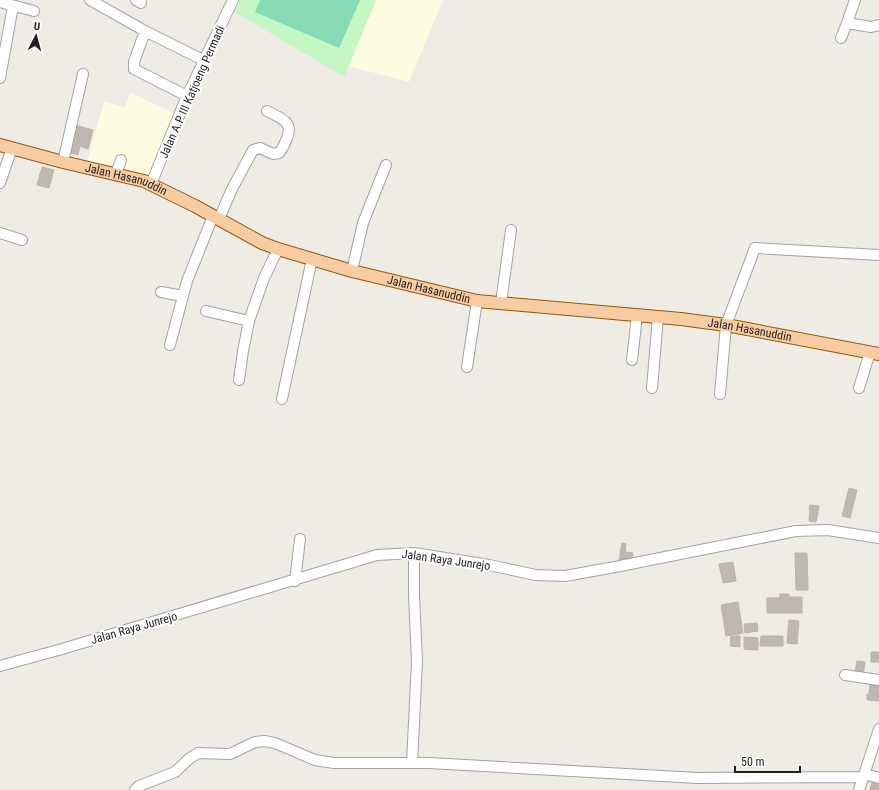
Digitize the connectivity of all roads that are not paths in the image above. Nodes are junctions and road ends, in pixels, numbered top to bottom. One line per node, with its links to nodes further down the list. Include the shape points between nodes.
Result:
1 (90, 0): 9 (street)
2 (233, 0): 11 (street, Jalan A.P III Katjoeng Permadi)
3 (855, 0): 7 (street)
4 (0, 2): 5 (street)
5 (13, 6): 6 (street); 13 (street)
6 (34, 11)
7 (847, 23): 8 (street, via 871,27); 10 (street)
8 (879, 25)
9 (145, 31): 11 (street); 14 (street, via 134,69)
10 (841, 38)
11 (205, 61): 14 (street, Jalan A.P III Katjoeng Permadi)
12 (83, 74): 18 (street)
13 (0, 78)
14 (187, 96): 22 (street, Jalan A.P III Katjoeng Permadi)
15 (267, 111): 23 (street, via 283,119 290,129 283,148 280,153 273,154 260,148 253,150)
16 (6, 146): 18 (main road, Jalan Hasanuddin); 21 (street)
17 (121, 160): 20 (street)
18 (63, 162): 20 (main road, Jalan Hasanuddin)
19 (386, 165): 30 (street, via 363,223)
20 (116, 174): 22 (main road, Jalan Hasanuddin)
21 (0, 183)
22 (151, 184): 23 (main road, Jalan Hasanuddin)
23 (216, 217): 27 (main road, Jalan Hasanuddin, via 262,243); 32 (street, via 187,281)
24 (511, 230): 34 (street)
25 (0, 233): 26 (street)
26 (22, 240)
27 (278, 249): 29 (main road, Jalan Hasanuddin); 38 (street, via 264,278)
28 (879, 255): 39 (street, via 756,247)
29 (312, 259): 30 (main road, Jalan Hasanuddin); 48 (street)
30 (352, 271): 33 (main road, Jalan Hasanuddin)
31 (161, 292): 32 (street)
32 (183, 296): 40 (street)
33 (477, 301): 34 (main road, Jalan Hasanuddin); 43 (street)
34 (501, 303): 36 (main road, Jalan Hasanuddin)
35 (206, 311): 38 (street)
36 (637, 315): 37 (main road, Jalan Hasanuddin); 42 (street)
37 (658, 317): 39 (main road, Jalan Hasanuddin); 45 (street)
38 (249, 321): 44 (street)
39 (726, 325): 41 (main road, Jalan Hasanuddin); 47 (street)
40 (170, 345)
41 (875, 353): 46 (street)
42 (632, 360)
43 (467, 367)
44 (239, 380)
45 (652, 388)
46 (859, 388)
47 (720, 394)
48 (282, 399)
49 (879, 538): 51 (street, Jalan Raya Junrejo, via 828,530 796,531 565,576 536,575)
50 (300, 539): 52 (street)
51 (414, 553): 52 (street, Jalan Raya Junrejo, via 377,555); 57 (street, via 417,661)
52 (295, 580): 53 (street, Jalan Raya Junrejo)
53 (0, 666)
54 (845, 675): 55 (street)
55 (879, 680)
56 (879, 729): 58 (street)
57 (412, 763): 58 (street, via 698,778); 60 (street, via 319,761 264,741 255,742 230,754 198,753 175,772 139,786)
58 (864, 776): 59 (street); 61 (street)
59 (879, 778)
60 (135, 790)
61 (859, 790)

